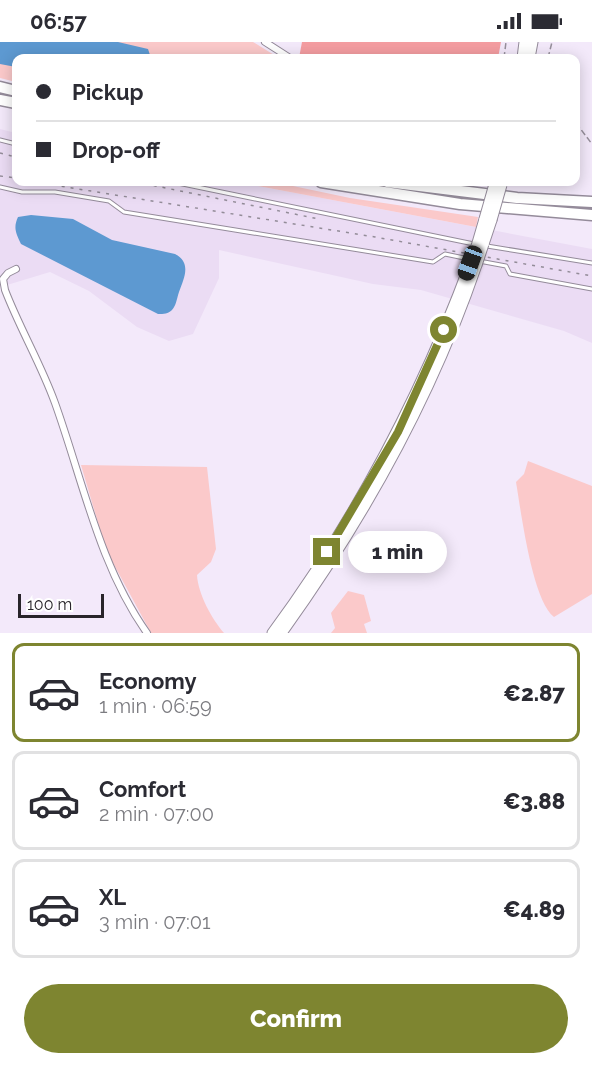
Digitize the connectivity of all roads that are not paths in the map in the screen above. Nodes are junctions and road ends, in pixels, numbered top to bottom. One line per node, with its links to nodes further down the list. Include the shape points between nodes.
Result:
1 (265, 42): 2 (street)
2 (284, 54)
3 (193, 186): 10 (lane, via 511,251 519,249)
4 (346, 186): 9 (highway, via 460,204)
5 (420, 186): 8 (highway)
6 (497, 186): 11 (highway, bridge)
7 (0, 187): 13 (lane, via 109,201 124,212 433,262 445,254 506,266 510,274)
8 (592, 202)
9 (592, 214)
10 (592, 263)
11 (474, 264): 15 (highway, via 398,432 340,533); 16 (highway, via 446,347 406,434 347,536)
12 (16, 269): 14 (street, via 3,279 5,290 55,404 108,561 132,612)
13 (592, 289)
14 (147, 633)
15 (272, 633)
16 (282, 633)

